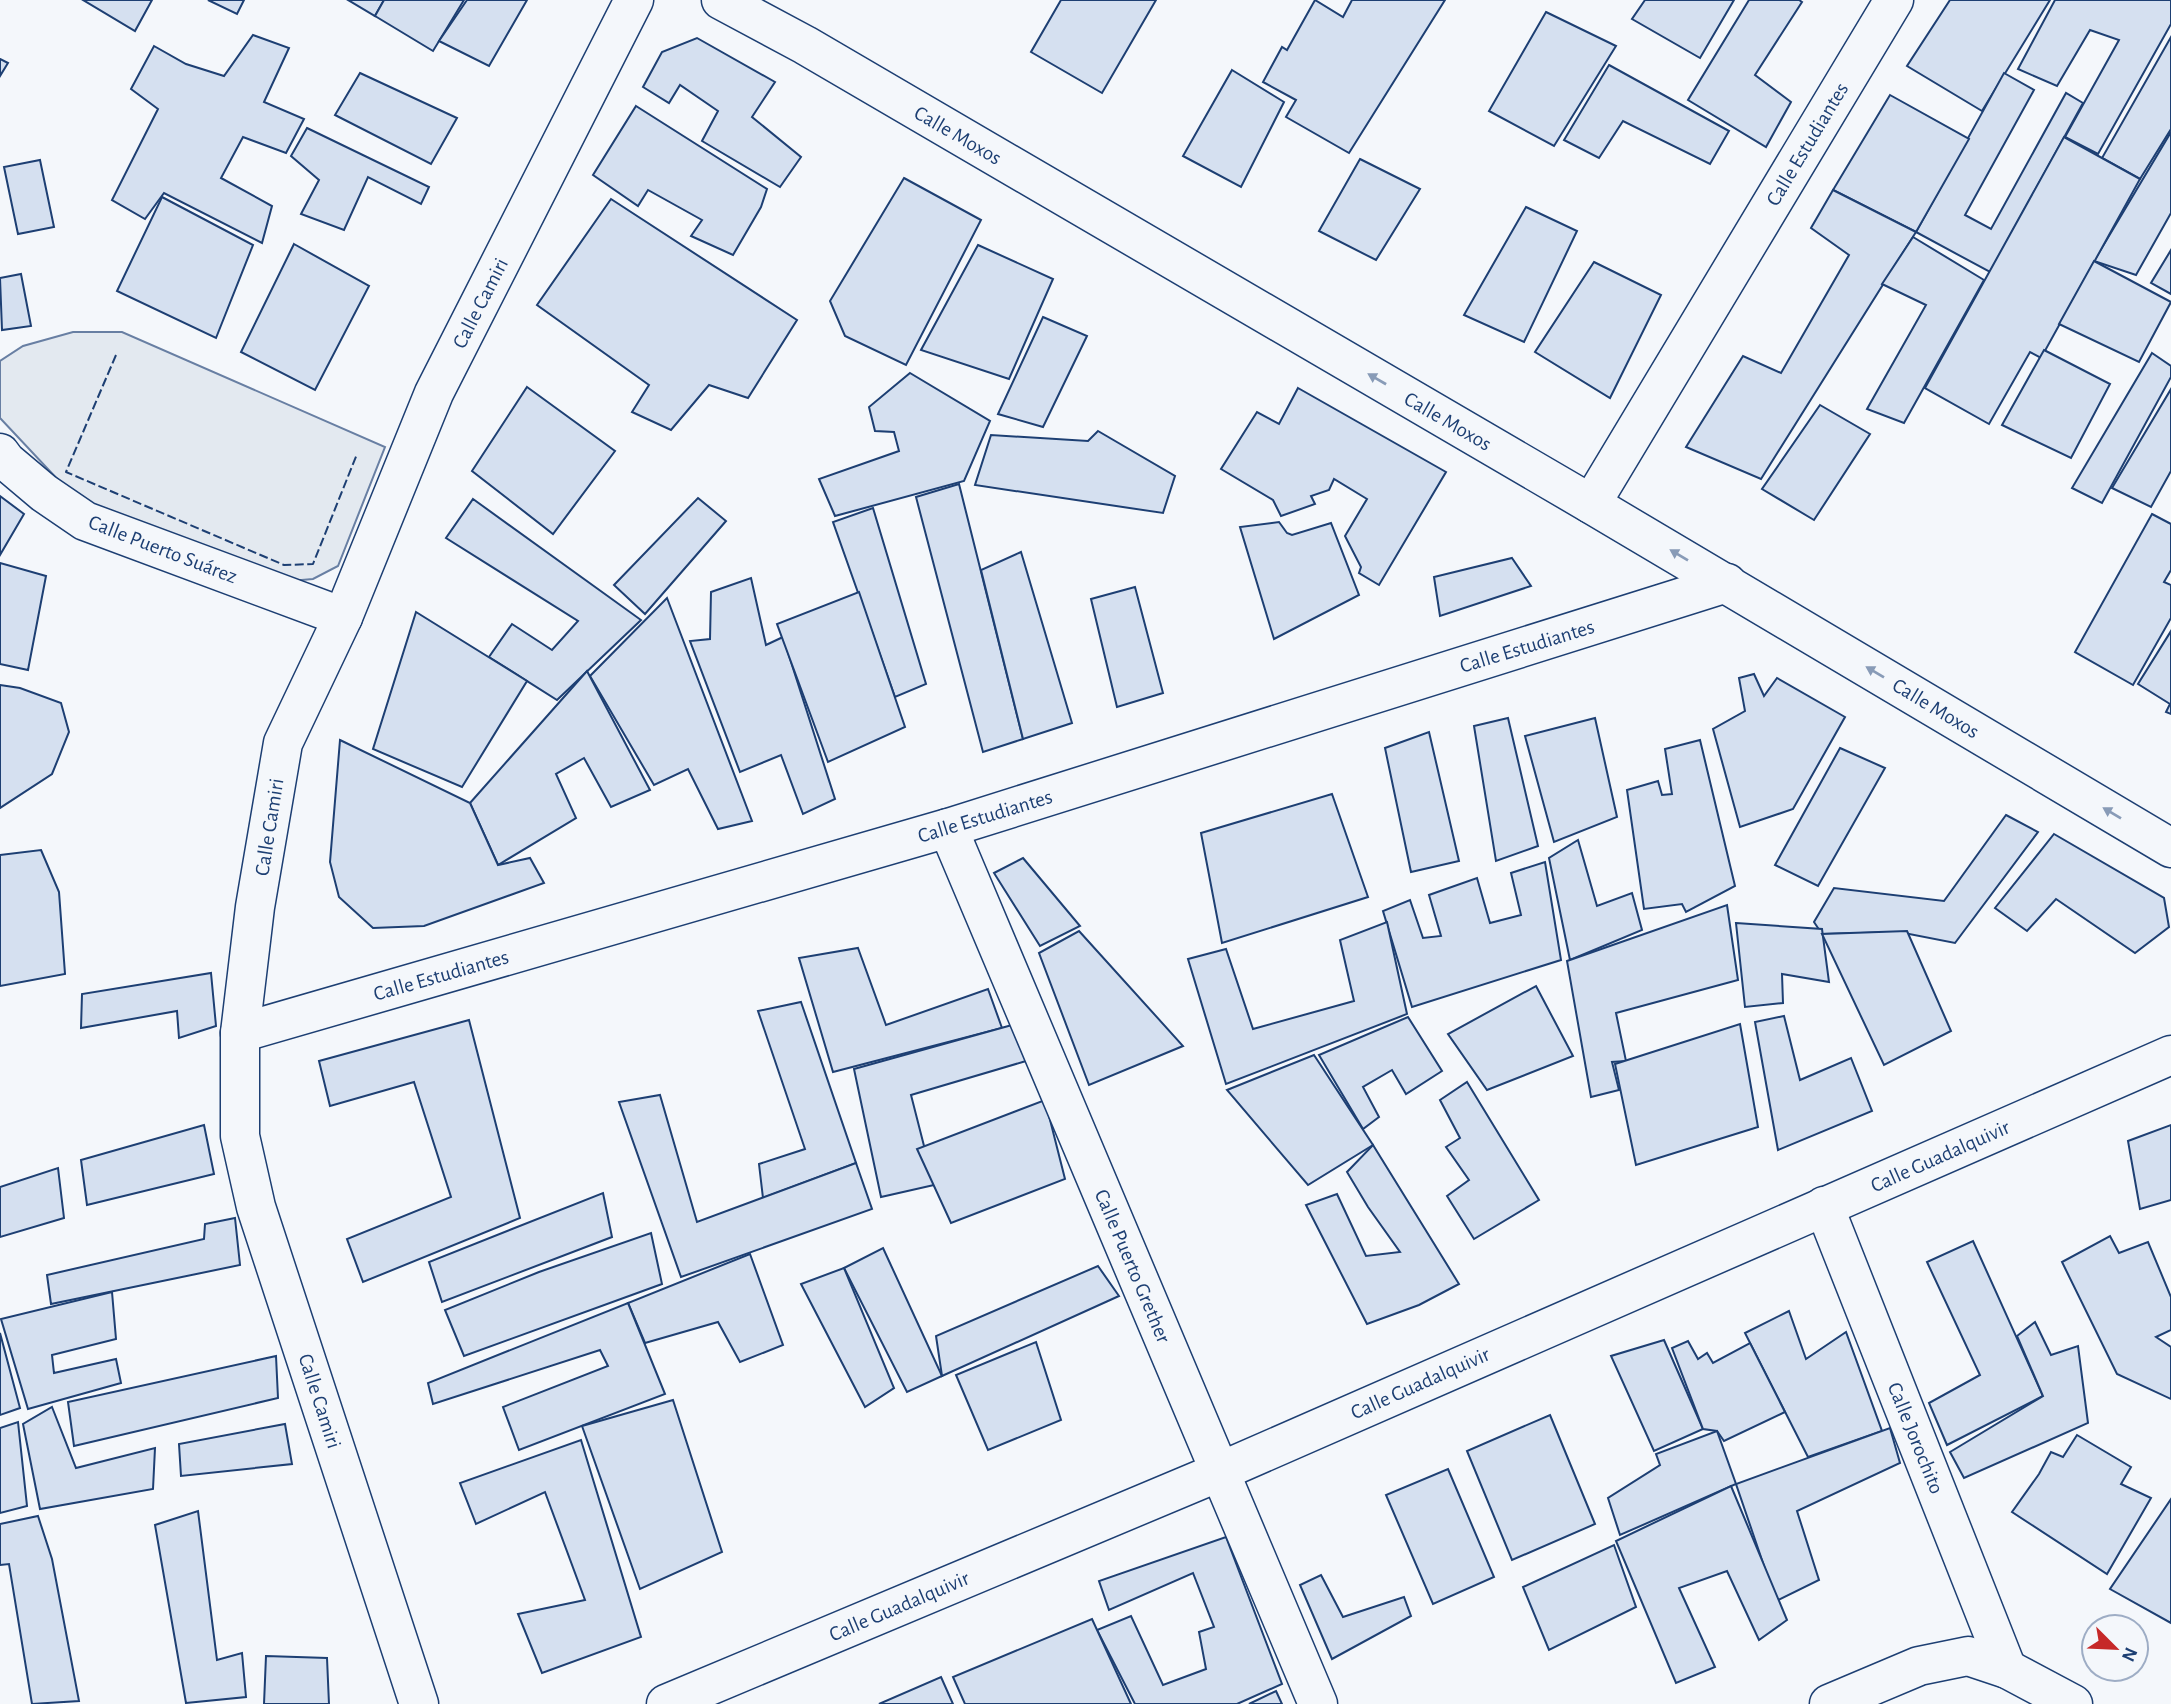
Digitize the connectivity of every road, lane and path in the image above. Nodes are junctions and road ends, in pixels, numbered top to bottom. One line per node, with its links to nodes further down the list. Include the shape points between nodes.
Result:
1 (634, 0): 7 (street, Calle Camiri, via 434,393)
2 (721, 0): 5 (street, Calle Moxos, one-way to 2)
3 (1894, 0): 5 (street, Calle Estudiantes)
4 (0, 453): 7 (street, Calle Puerto Suárez, via 44,493 85,521)
5 (1591, 503): 6 (street, Calle Moxos, one-way to 5)
6 (1727, 583): 8 (street, Calle Estudiantes); 9 (street, Calle Moxos, one-way to 6)
7 (343, 617): 10 (street, Calle Camiri, via 282,743)
8 (948, 828): 10 (street, Calle Estudiantes); 13 (street, Calle Puerto Grether)
9 (2171, 848)
10 (240, 1033): 15 (street, Calle Camiri, via 240,1136 256,1207)
11 (2171, 1055): 12 (street, Calle Guadalquivir)
12 (1824, 1206): 13 (street, Calle Guadalquivir); 14 (street, Calle Jorochito)
13 (1219, 1472): 16 (street, Calle Guadalquivir); 17 (street, Calle Puerto Grether)
14 (2007, 1669): 18 (street, via 1968,1656 1931,1663); 19 (street)
15 (419, 1704)
16 (666, 1704)
17 (1318, 1704)
18 (1829, 1704)
19 (2073, 1704)

